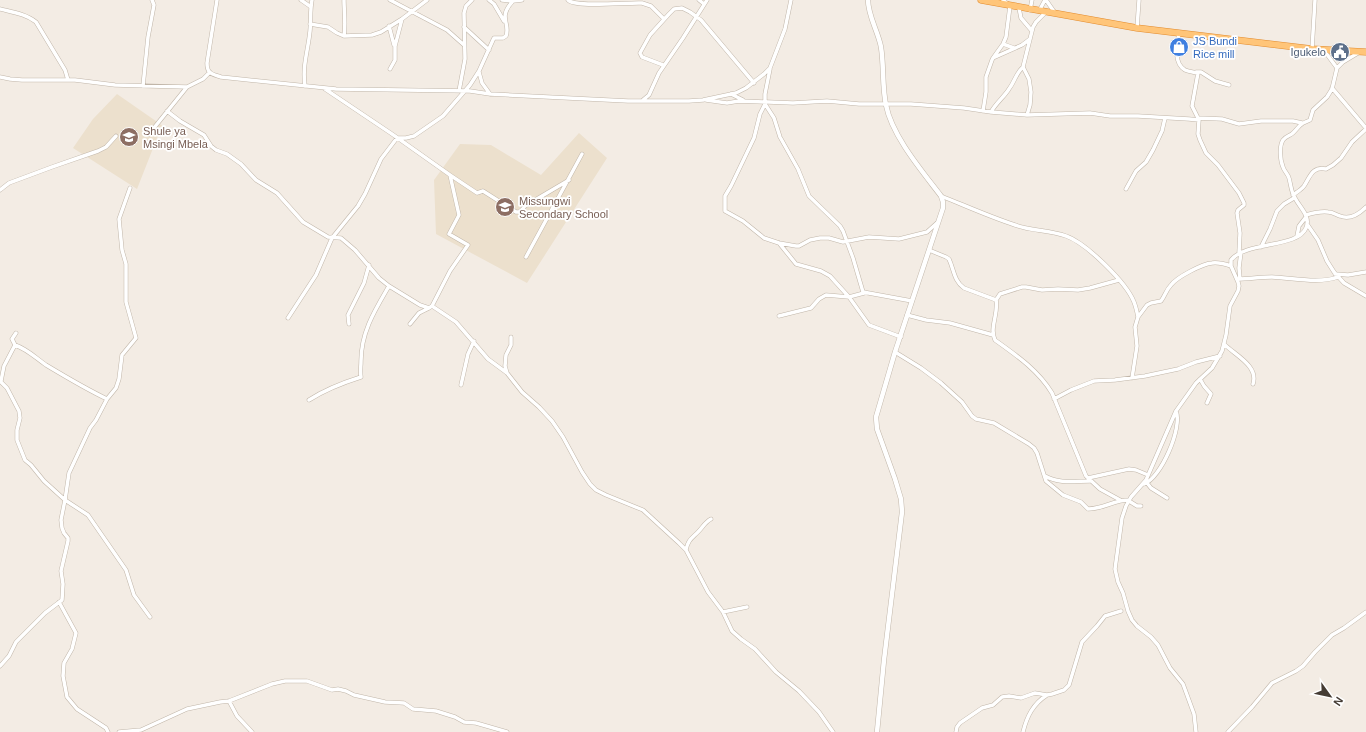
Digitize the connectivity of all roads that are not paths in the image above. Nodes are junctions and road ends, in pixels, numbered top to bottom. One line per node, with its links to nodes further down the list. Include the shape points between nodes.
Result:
1 (152, 0): 70 (street, via 154,5)
2 (217, 0): 64 (street, via 206,64)
3 (301, 0): 27 (street)
4 (312, 0): 27 (street)
5 (344, 0): 46 (street)
6 (390, 0): 32 (street)
7 (427, 0): 32 (street)
8 (472, 0): 42 (street, via 466,6)
9 (489, 0): 39 (street)
10 (503, 0): 22 (street); 30 (street)
11 (522, 0): 22 (street)
12 (568, 0): 23 (street)
13 (699, 0): 25 (street)
14 (791, 0): 60 (street, via 785,29)
15 (868, 0): 83 (street, via 881,46)
16 (980, 0): 26 (highway)
17 (1003, 0): 26 (street)
18 (1032, 0): 31 (street)
19 (1046, 0): 33 (street); 35 (street)
20 (1139, 0): 43 (street)
21 (1315, 0): 52 (street)
22 (513, 1): 30 (street)
23 (576, 1): 24 (street, via 608,4)
24 (626, 1): 38 (street, via 647,4)
25 (705, 2): 36 (street)
26 (1010, 6): 28 (highway); 48 (street)
27 (311, 7): 40 (street)
28 (1019, 8): 31 (highway); 44 (street, via 1021,18)
29 (0, 9): 67 (street, via 21,14 36,22 65,70)
30 (506, 10): 39 (street)
31 (1030, 10): 33 (highway)
32 (413, 11): 37 (street); 49 (street, via 447,30)
33 (1039, 11): 34 (highway)
34 (1046, 12): 35 (highway); 44 (street, via 1036,22)
35 (1056, 14): 43 (highway)
36 (697, 17): 38 (street, via 678,8); 58 (street); 68 (street)
37 (402, 19): 41 (street); 50 (street)
38 (664, 19): 58 (street, via 640,53 642,57)
39 (505, 22): 53 (street, via 506,36 494,38)
40 (310, 24): 46 (street, via 328,27); 71 (street, via 303,75)
41 (389, 26): 46 (street, via 372,35); 50 (street)
42 (464, 28): 49 (street); 53 (street)
43 (1137, 28): 45 (highway)
44 (1032, 31): 47 (street)
45 (1179, 33): 52 (highway); 65 (street, via 1178,63 1186,70)
46 (344, 36)
47 (1030, 38): 51 (street); 59 (street)
48 (1003, 44): 51 (street); 57 (street)
49 (464, 45): 75 (street, via 465,59)
50 (395, 46): 62 (street, via 395,60)
51 (1014, 48): 57 (street)
52 (1312, 49): 54 (highway)
53 (489, 50): 63 (street)
54 (1323, 50): 55 (highway); 61 (street)
55 (1359, 52): 56 (highway); 61 (street)
56 (1366, 52)
57 (993, 58): 85 (street, via 986,77)
58 (663, 65): 80 (street, via 649,95)
59 (1023, 67): 86 (street, via 1017,73 1010,89); 87 (street, via 1029,79 1031,92)
60 (770, 68): 68 (street); 82 (street)
61 (1338, 68): 74 (street)
62 (390, 69)
63 (479, 71): 76 (street); 77 (street, via 482,82)
64 (210, 72): 71 (street, via 221,77); 72 (street, via 203,79)
65 (1195, 72): 69 (street, via 1201,72 1215,81); 89 (street, via 1198,73 1192,106)
66 (0, 77): 67 (street, via 22,80)
67 (68, 80): 70 (street)
68 (754, 83): 78 (street)
69 (1229, 85)
70 (143, 86): 72 (street)
71 (305, 86): 73 (street)
72 (187, 87): 84 (street)
73 (324, 88): 75 (street); 94 (street)
74 (1332, 88): 90 (street, via 1327,97 1313,110 1310,120); 91 (street)
75 (459, 91): 76 (street)
76 (464, 91): 77 (street); 94 (street, via 443,116 414,136)
77 (490, 94): 80 (street)
78 (731, 94): 79 (street); 81 (street)
79 (703, 100): 80 (street); 81 (street, via 727,103)
80 (642, 101)
81 (746, 101): 82 (street)
82 (765, 102): 83 (street, via 827,101); 109 (street, via 809,196 840,226); 110 (street, via 754,138 725,196 725,209 764,238)
83 (886, 104): 85 (street, via 942,106); 101 (street, via 895,131)
84 (167, 111): 92 (street); 108 (street, via 204,135 216,150 227,154 256,180 277,193 304,222)
85 (983, 111): 86 (street)
86 (991, 112): 87 (street)
87 (1026, 115): 88 (street, via 1090,113)
88 (1165, 118): 89 (street); 99 (street, via 1153,150 1146,162 1136,171)
89 (1198, 119): 90 (street, via 1222,119 1239,124 1265,121); 113 (street, via 1198,134 1203,148 1244,202 1237,213)
90 (1304, 123): 102 (street, via 1286,137 1281,147 1282,166 1289,177)
91 (1366, 128): 102 (street, via 1336,162 1326,169 1315,170)
92 (149, 134)
93 (116, 136): 100 (street, via 98,152 45,169 9,183)
94 (397, 138): 96 (street); 108 (street, via 381,159 358,206)
95 (582, 154): 97 (street)
96 (450, 175): 97 (street, via 476,193 483,191 516,212 520,212 525,206); 127 (street, via 460,215 450,234 468,245)
97 (569, 180): 114 (street)
98 (130, 188): 149 (street, via 119,219 126,264 126,302 136,338 122,355 116,388)
99 (1126, 189)
100 (0, 190)
101 (941, 196): 105 (street, via 943,208); 120 (street, via 1014,225 1072,238 1107,266)
102 (1294, 196): 104 (street); 111 (street, via 1280,208)
103 (1366, 207): 104 (street, via 1358,215 1350,217 1330,212)
104 (1306, 216): 106 (street); 107 (street, via 1299,226)
105 (937, 223): 109 (street, via 923,234 899,239 868,236); 112 (street)
106 (1307, 224): 107 (street, via 1304,231); 118 (street)
107 (1297, 236): 111 (street)
108 (332, 238): 115 (street, via 341,238); 131 (street, via 316,275)
109 (847, 241): 110 (street, via 820,238 799,246); 122 (street)
110 (779, 243): 124 (street, via 796,264 826,273)
111 (1261, 247): 113 (street)
112 (929, 250): 125 (street, via 949,260 959,285); 126 (street)
113 (1240, 253): 116 (street, via 1232,260); 119 (street)
114 (526, 257)
115 (369, 265): 121 (street); 132 (street, via 364,283 348,315)
116 (1231, 266): 119 (street); 130 (street, via 1206,264 1180,277 1171,284 1162,301 1147,305)
117 (1366, 272): 118 (street)
118 (1337, 275): 119 (street, via 1322,280 1270,277); 123 (street)
119 (1239, 279): 139 (street, via 1238,290 1230,306)
120 (1119, 280): 125 (street, via 1078,290 1022,287 1000,294); 130 (street, via 1134,301)
121 (389, 286): 127 (street, via 420,305); 151 (street, via 367,328 360,354 361,377 324,390)
122 (864, 293): 124 (street); 126 (street)
123 (1366, 296)
124 (849, 297): 129 (street, via 822,296 811,308); 137 (street, via 867,323)
125 (996, 300): 135 (street)
126 (912, 301): 128 (street)
127 (430, 307): 133 (street, via 419,313); 138 (street, via 456,322)
128 (907, 315): 135 (street); 137 (street)
129 (779, 316)
130 (1138, 317): 144 (street, via 1135,327 1137,346)
131 (288, 318)
132 (349, 324)
133 (410, 324)
134 (16, 333): 140 (street, via 12,338)
135 (993, 335): 150 (street, via 995,340 1040,375)
136 (512, 337): 143 (street, via 506,355)
137 (901, 337): 141 (street)
138 (474, 341): 143 (street, via 488,359); 148 (street, via 468,354)
139 (1224, 344): 142 (street); 147 (street, via 1251,367)
140 (15, 345): 146 (street, via 4,366); 149 (street, via 23,347 63,376)
141 (895, 352): 155 (street, via 941,383 976,419 994,423 1034,448); 179 (street, via 876,417 877,429 901,499 902,512)
142 (1220, 356): 144 (street, via 1178,369); 145 (street)
143 (507, 373): 164 (street, via 552,422 596,490 643,510)
144 (1132, 378): 150 (street, via 1094,381)
145 (1200, 379): 152 (street, via 1211,394); 153 (street)
146 (1, 381): 159 (street, via 20,414 17,440 25,460)
147 (1254, 384)
148 (461, 385)
149 (107, 399): 159 (street, via 69,473)
150 (1054, 399): 156 (street)
151 (309, 400)
152 (1207, 402)
153 (1176, 411): 154 (street); 157 (street, via 1178,419 1172,444 1161,467 1151,481)
154 (1148, 475): 156 (street, via 1129,469); 157 (street)
155 (1044, 476): 156 (street, via 1058,481); 160 (street, via 1059,492 1081,502 1088,509 1103,507)
156 (1089, 479): 160 (street, via 1100,489)
157 (1145, 483): 158 (street); 161 (street)
158 (1167, 498)
159 (66, 500): 165 (street, via 61,520 68,545 61,571 63,592 62,600); 170 (street, via 88,515 126,570 134,595)
160 (1120, 500): 161 (street)
161 (1129, 500): 162 (street); 182 (street, via 1122,518 1116,577 1132,620 1158,645 1183,684 1194,714)
162 (1141, 506)
163 (712, 518): 164 (street, via 692,536)
164 (686, 550): 168 (street, via 700,579)
165 (59, 602): 171 (street, via 16,642); 174 (street, via 76,633 72,649 64,663 63,676 67,697 77,709 106,728)
166 (747, 607): 168 (street)
167 (1121, 611): 172 (street, via 1105,616 1081,644 1067,687)
168 (723, 612): 178 (street, via 732,631 756,649 776,672 799,691)
169 (1366, 612): 183 (street, via 1332,635 1299,669 1272,683)
170 (150, 617)
171 (0, 666)
172 (1047, 695): 180 (street, via 1034,693 1020,698 1002,697 960,723); 181 (street, via 1031,710)
173 (229, 701): 175 (street, via 187,709 141,730); 176 (street, via 237,716); 177 (street, via 278,682 307,681 332,690 436,711 464,722)
174 (108, 732)
175 (119, 732)
176 (252, 732)
177 (507, 732)
178 (833, 732)
179 (877, 732)
180 (956, 732)
181 (1023, 732)
182 (1196, 732)
183 (1228, 732)

